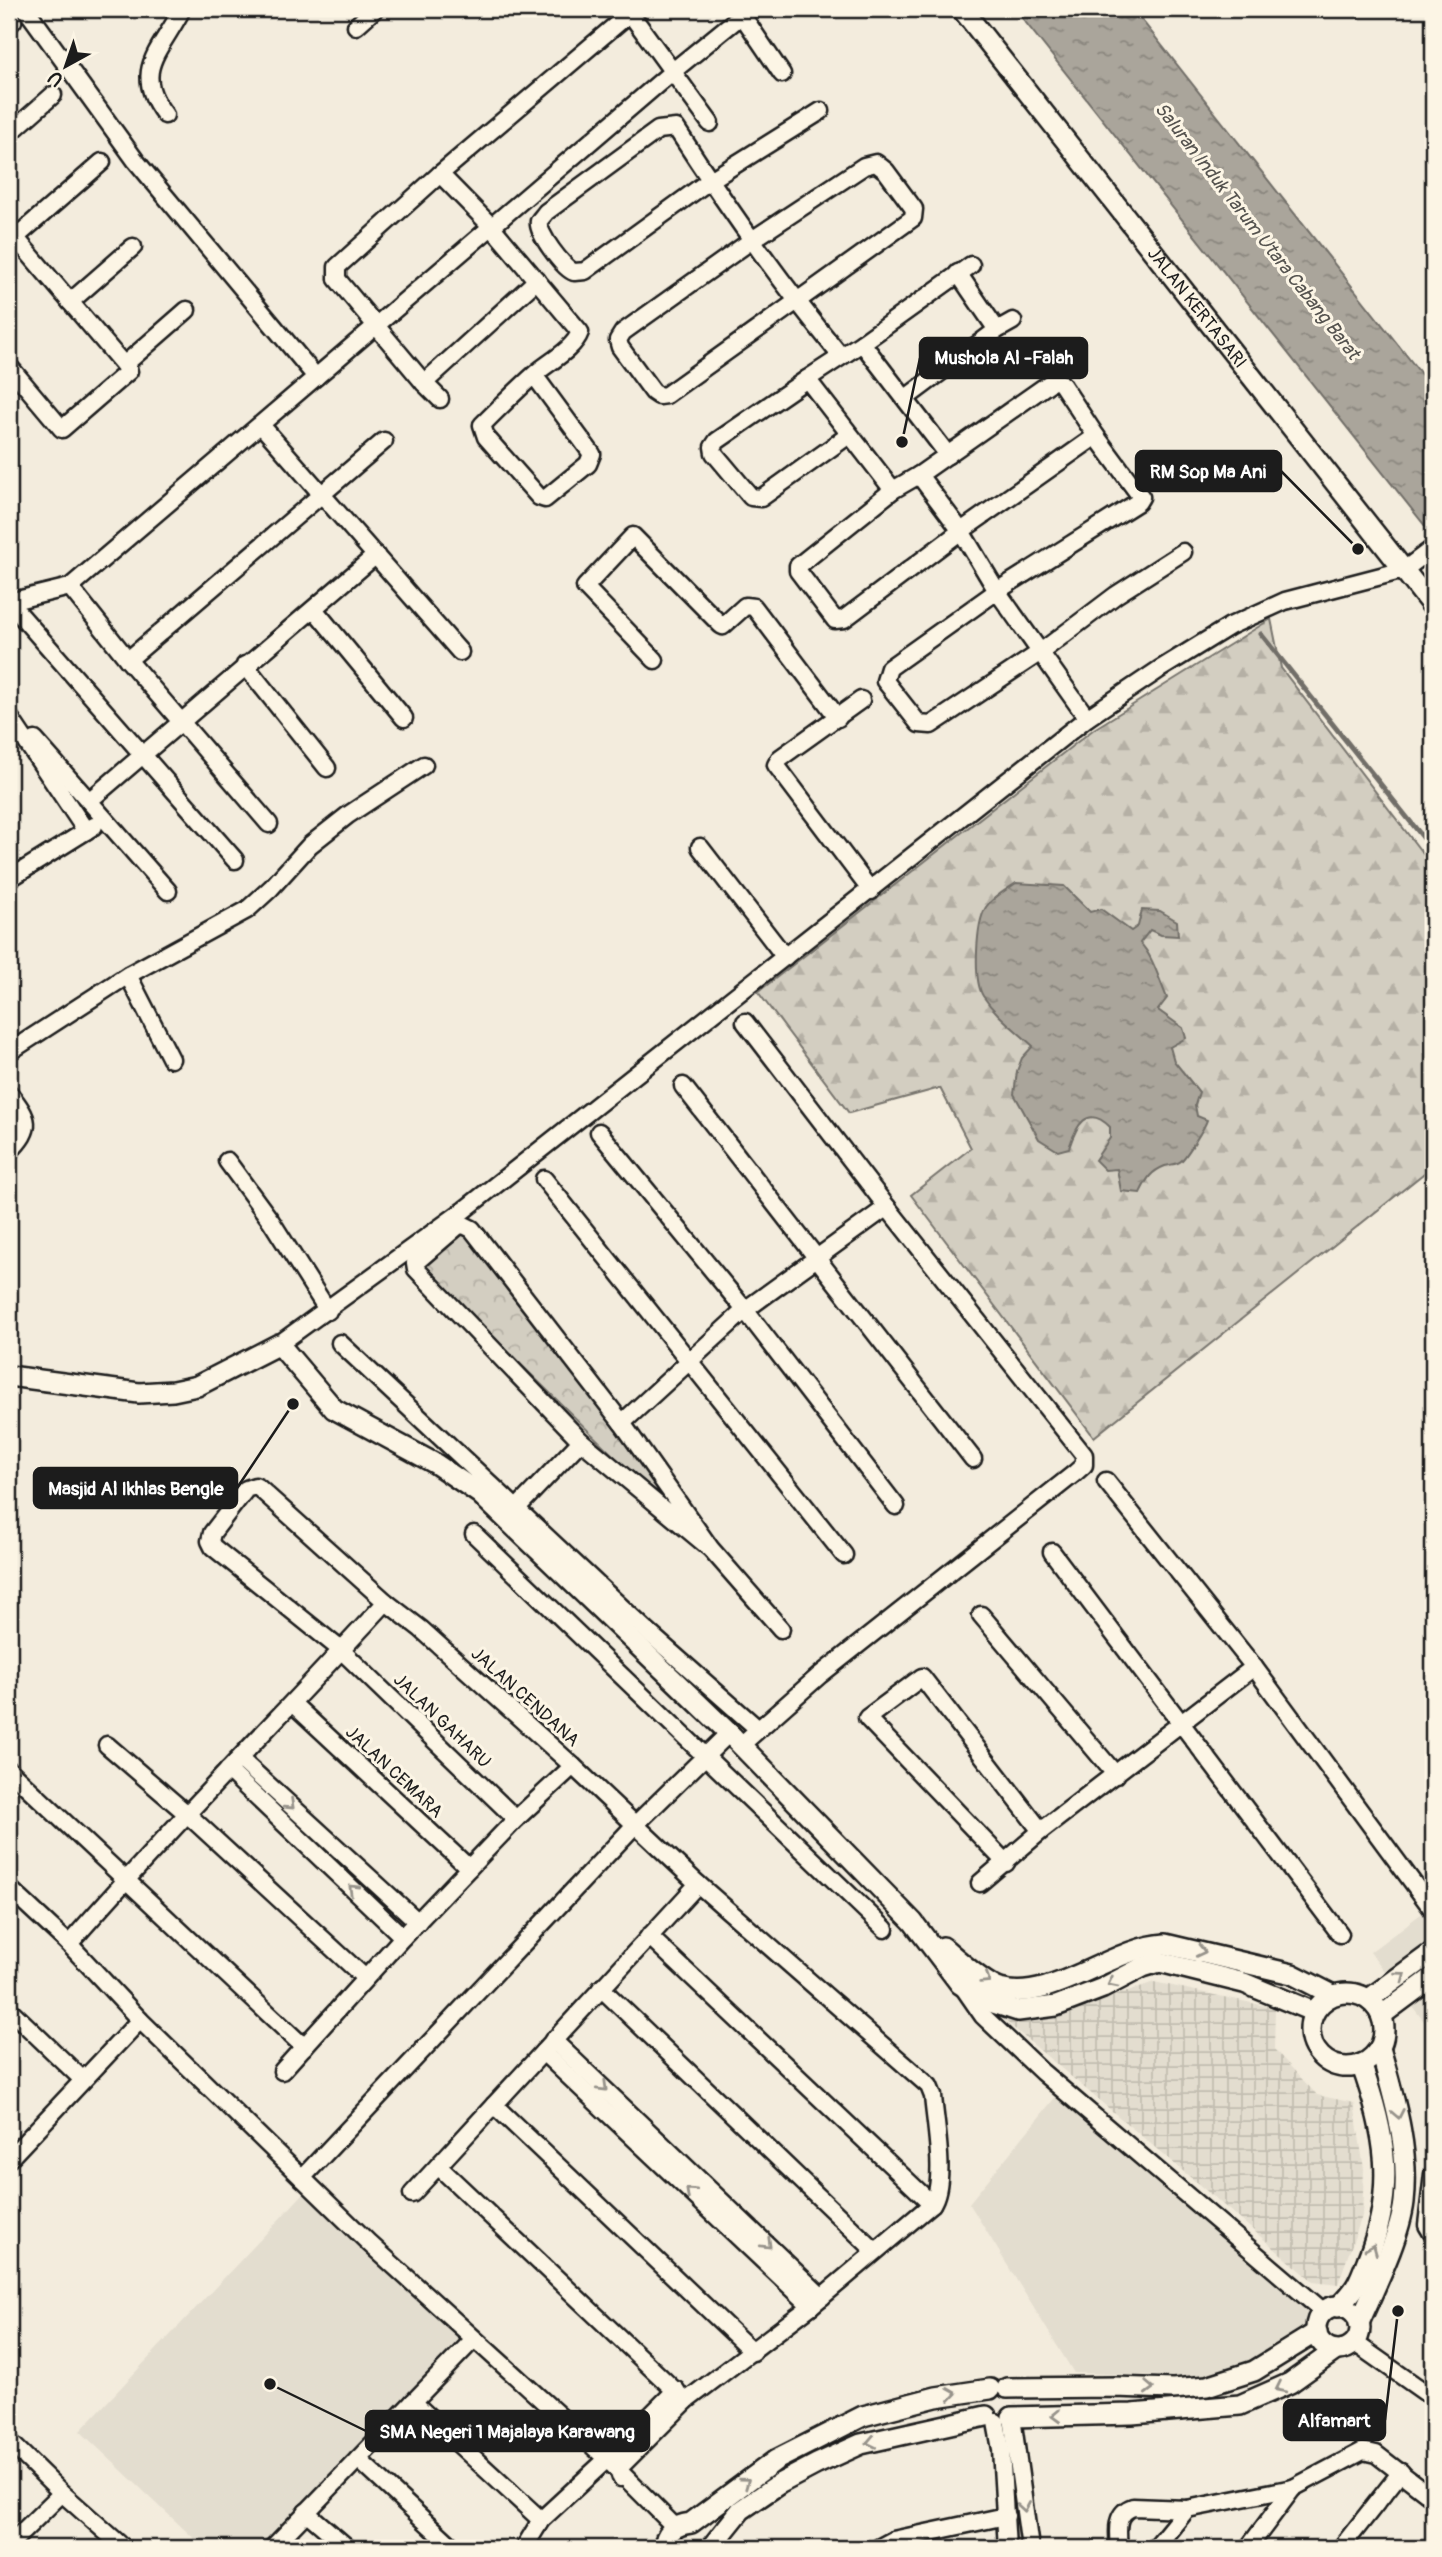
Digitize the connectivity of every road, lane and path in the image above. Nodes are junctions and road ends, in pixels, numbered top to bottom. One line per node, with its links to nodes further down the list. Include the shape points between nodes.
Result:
1 (26, 9): 34 (street, via 136,161)
2 (182, 9): 12 (street, via 149,66 151,90)
3 (375, 9): 7 (street)
4 (962, 9): 51 (street, JALAN KERTASARI)
5 (628, 11): 8 (street); 16 (street)
6 (740, 12): 8 (street); 9 (street)
7 (356, 26)
8 (673, 71): 13 (street); 18 (street)
9 (782, 74)
10 (53, 95): 14 (street)
11 (821, 111): 17 (street)
12 (165, 115)
13 (710, 123)
14 (9, 134)
15 (102, 162): 19 (street)
16 (440, 174): 18 (street); 27 (street, via 337,267 337,279)
17 (709, 181): 17 (street, via 676,128 668,127 546,212 539,229 566,268 585,271); 20 (street)
18 (491, 226): 22 (street); 27 (street)
19 (12, 234): 23 (street)
20 (752, 240): 24 (street); 24 (street, via 864,166 876,163 914,209 913,219); 24 (street, via 623,332 620,346 653,391 666,396)
21 (133, 247): 23 (street)
22 (537, 280): 33 (street, via 580,332); 36 (street)
23 (70, 302): 31 (street)
24 (796, 302): 30 (street)
25 (187, 310): 31 (street)
26 (1013, 321): 28 (street)
27 (377, 327): 34 (street); 36 (street)
28 (997, 330): 29 (street, via 964,269); 37 (street)
29 (862, 343): 30 (street); 37 (street)
30 (840, 355): 35 (street)
31 (124, 365): 32 (street, via 129,371 62,429)
32 (9, 366)
33 (534, 375): 33 (street, via 592,454 588,464 545,499 482,429)
34 (316, 377): 39 (street)
35 (807, 379): 40 (street); 40 (street, via 717,441 714,453 755,499)
36 (424, 383): 38 (street)
37 (906, 398): 43 (street)
38 (440, 399)
39 (261, 425): 46 (street); 52 (street)
40 (849, 435): 45 (street)
41 (1096, 436): 43 (street, via 1061,383 1054,380); 47 (street); 53 (street, via 1140,500)
42 (384, 441): 46 (street)
43 (948, 455): 44 (street)
44 (919, 475): 45 (street); 47 (street)
45 (893, 490): 47 (street, via 798,566 835,620 844,619)
46 (321, 495): 50 (street); 59 (street)
47 (961, 531): 53 (street)
48 (1433, 548): 51 (street)
49 (1183, 552): 57 (street)
50 (376, 555): 56 (street); 58 (street)
51 (1404, 570): 55 (street, JALAN KERTASARI); 66 (street, via 1285,601 1241,621)
52 (70, 587): 54 (street); 59 (street)
53 (997, 592): 57 (street); 57 (street, via 889,668 886,681 919,723 931,725)
54 (9, 602): 68 (street)
55 (1433, 607)
56 (314, 609): 61 (street); 64 (street)
57 (1041, 651): 66 (street)
58 (460, 652)
59 (128, 660): 67 (street)
60 (655, 660): 65 (street, via 585,587 633,536 721,625 745,606 754,607)
61 (245, 665): 67 (street); 70 (street)
62 (861, 700): 65 (street)
63 (9, 714): 71 (street); 74 (street)
64 (404, 718)
65 (838, 718): 79 (street, via 779,758 776,765)
66 (1087, 718): 79 (street)
67 (182, 720): 68 (street); 73 (street)
68 (145, 755): 71 (street); 76 (street)
69 (424, 765): 81 (street, via 310,845 247,910)
70 (327, 768)
71 (89, 801): 72 (street)
72 (105, 819): 74 (street); 78 (street)
73 (269, 824)
74 (86, 831): 77 (street)
75 (700, 847): 80 (street)
76 (235, 860)
77 (9, 879)
78 (168, 891)
79 (871, 891): 80 (street)
80 (785, 957): 94 (street)
81 (128, 975): 83 (street); 84 (street)
82 (745, 1021): 91 (street)
83 (9, 1052)
84 (170, 1059)
85 (683, 1086): 92 (street)
86 (9, 1093): 88 (street, via 27,1122 24,1135)
87 (599, 1132): 93 (street)
88 (9, 1152)
89 (227, 1161): 94 (street)
90 (544, 1179): 97 (street)
91 (887, 1207): 92 (street); 116 (street, via 1084,1455 1084,1465)
92 (817, 1257): 93 (street); 101 (street)
93 (745, 1310): 97 (street); 103 (street)
94 (328, 1311): 96 (street)
95 (340, 1343): 104 (street)
96 (279, 1344): 98 (street, via 197,1386 173,1391 139,1393); 117 (street, via 334,1409 436,1464 480,1494)
97 (688, 1360): 99 (street); 108 (street)
98 (9, 1376)
99 (622, 1423): 100 (street, via 472,1229 458,1226 415,1263 416,1269); 106 (street)
100 (581, 1441): 104 (street); 106 (street)
101 (973, 1459)
102 (1106, 1481): 113 (street)
103 (896, 1506)
104 (516, 1509): 116 (street)
105 (474, 1534): 119 (street)
106 (711, 1549): 111 (street)
107 (1052, 1552): 115 (street)
108 (844, 1555)
109 (386, 1602): 112 (street); 112 (street, JALAN CENDANA, via 259,1488 246,1489 212,1532 213,1547); 121 (street, JALAN CENDANA)
110 (981, 1615): 123 (street)
111 (781, 1629)
112 (341, 1650): 114 (street); 125 (street, JALAN GAHARU)
113 (1254, 1667): 115 (street); 134 (street)
114 (293, 1704): 120 (street); 129 (street, JALAN CEMARA)
115 (1181, 1724): 123 (street); 138 (street)
116 (757, 1728): 117 (street)
117 (735, 1739): 119 (street); 136 (street)
118 (107, 1745): 124 (street)
119 (704, 1756): 126 (street); 137 (street)
120 (234, 1764): 124 (street); 135 (street, one-way to 135); 140 (street, one-way to 120)
121 (573, 1766): 125 (street); 126 (street, JALAN CENDANA)
122 (9, 1770): 130 (street)
123 (1116, 1775): 127 (street)
124 (186, 1813): 130 (street); 144 (street)
125 (516, 1819): 129 (street)
126 (634, 1826): 132 (street, JALAN CENDANA); 163 (street)
127 (1041, 1831): 128 (street); 128 (street, via 922,1677 867,1718)
128 (1006, 1863): 131 (street)
129 (469, 1868): 135 (street)
130 (125, 1880): 141 (street); 154 (street)
131 (980, 1883)
132 (698, 1884): 139 (street); 165 (street, JALAN CENDANA, via 929,2086 939,2172)
133 (9, 1888): 141 (street)
134 (1433, 1910)
135 (418, 1922): 140 (street)
136 (913, 1922): 145 (street); 147 (street, one-way to 147, via 1000,1989 1035,1991 1101,1963 1165,1944 1292,1974)
137 (885, 1930)
138 (1340, 1934)
139 (649, 1936): 146 (street); 165 (street)
140 (403, 1937): 144 (street)
141 (69, 1944): 152 (street)
142 (1433, 1952): 148 (street, one-way to 142)
143 (1433, 1977): 150 (street)
144 (365, 1978): 154 (street)
145 (960, 1984): 149 (street, one-way to 145, via 1244,1983 1160,1962 1056,2006 1018,2011 987,2001); 169 (street, via 983,2016 1042,2072)
146 (601, 1988): 153 (street); 167 (street)
147 (1333, 1995): 148 (street, via 1345,1992); 149 (street)
148 (1370, 1999): 150 (street)
149 (1314, 2012): 156 (street, via 1310,2037 1324,2059 1348,2067)
150 (1382, 2015): 155 (street, via 1385,2026)
151 (12, 2018): 158 (street)
152 (140, 2020): 158 (street); 163 (street)
153 (548, 2046): 159 (street); 168 (street)
154 (304, 2047): 157 (street)
155 (1380, 2048): 156 (street); 170 (street, one-way to 170, via 1405,2152 1404,2203 1391,2249)
156 (1361, 2064): 169 (street, one-way to 156, via 1355,2291 1384,2207 1381,2129)
157 (282, 2071)
158 (82, 2079): 160 (street)
159 (494, 2105): 161 (street); 175 (street)
160 (9, 2159)
161 (438, 2166): 164 (street); 177 (street)
162 (1433, 2174): 166 (street, via 1427,2225)
163 (302, 2178): 172 (street)
164 (412, 2194)
165 (932, 2204): 167 (street)
166 (1433, 2235)
167 (875, 2250): 168 (street)
168 (816, 2301): 175 (street)
169 (1331, 2309): 170 (street, via 1352,2311); 171 (street, via 1317,2324)
170 (1359, 2323): 173 (street)
171 (1317, 2332): 174 (street, via 1324,2345); 176 (street, one-way to 171, via 1208,2386 1254,2371)
172 (474, 2339): 179 (street); 183 (street)
173 (1355, 2343): 174 (street); 178 (street)
174 (1336, 2350): 180 (street, one-way to 180, via 1290,2383 1240,2405)
175 (753, 2352): 177 (street)
176 (999, 2389): 180 (street, via 986,2393 982,2405); 180 (street, via 1017,2401 1016,2413); 192 (street, one-way to 176, via 776,2460 863,2416 936,2397)
177 (681, 2396): 183 (street)
178 (1433, 2398)
179 (413, 2402): 182 (street); 191 (street)
180 (998, 2418): 190 (street); 194 (street, one-way to 194, via 861,2444 817,2463 741,2510); 202 (street, one-way to 202)
181 (9, 2441): 186 (street)
182 (358, 2459): 189 (street); 198 (street)
183 (612, 2464): 191 (street); 192 (street, via 627,2493)
184 (1401, 2472): 185 (street, via 1376,2454 1363,2451); 187 (street); 206 (street)
185 (1293, 2487): 188 (street); 205 (street)
186 (62, 2493): 193 (street); 195 (street)
187 (1433, 2498)
188 (1187, 2509): 203 (street, via 1126,2509 1118,2525); 204 (street)
189 (306, 2512): 196 (street); 197 (street)
190 (1006, 2516): 200 (street, via 893,2540); 201 (street)
191 (541, 2520): 199 (street)
192 (674, 2533): 194 (street, via 701,2528)
193 (9, 2545)
194 (713, 2547)
195 (122, 2548)
196 (272, 2548)
197 (348, 2548)
198 (454, 2548)
199 (524, 2548)
200 (878, 2548)
201 (1007, 2548)
202 (1030, 2548)
203 (1119, 2548)
204 (1155, 2548)
205 (1248, 2548)
206 (1341, 2548)

